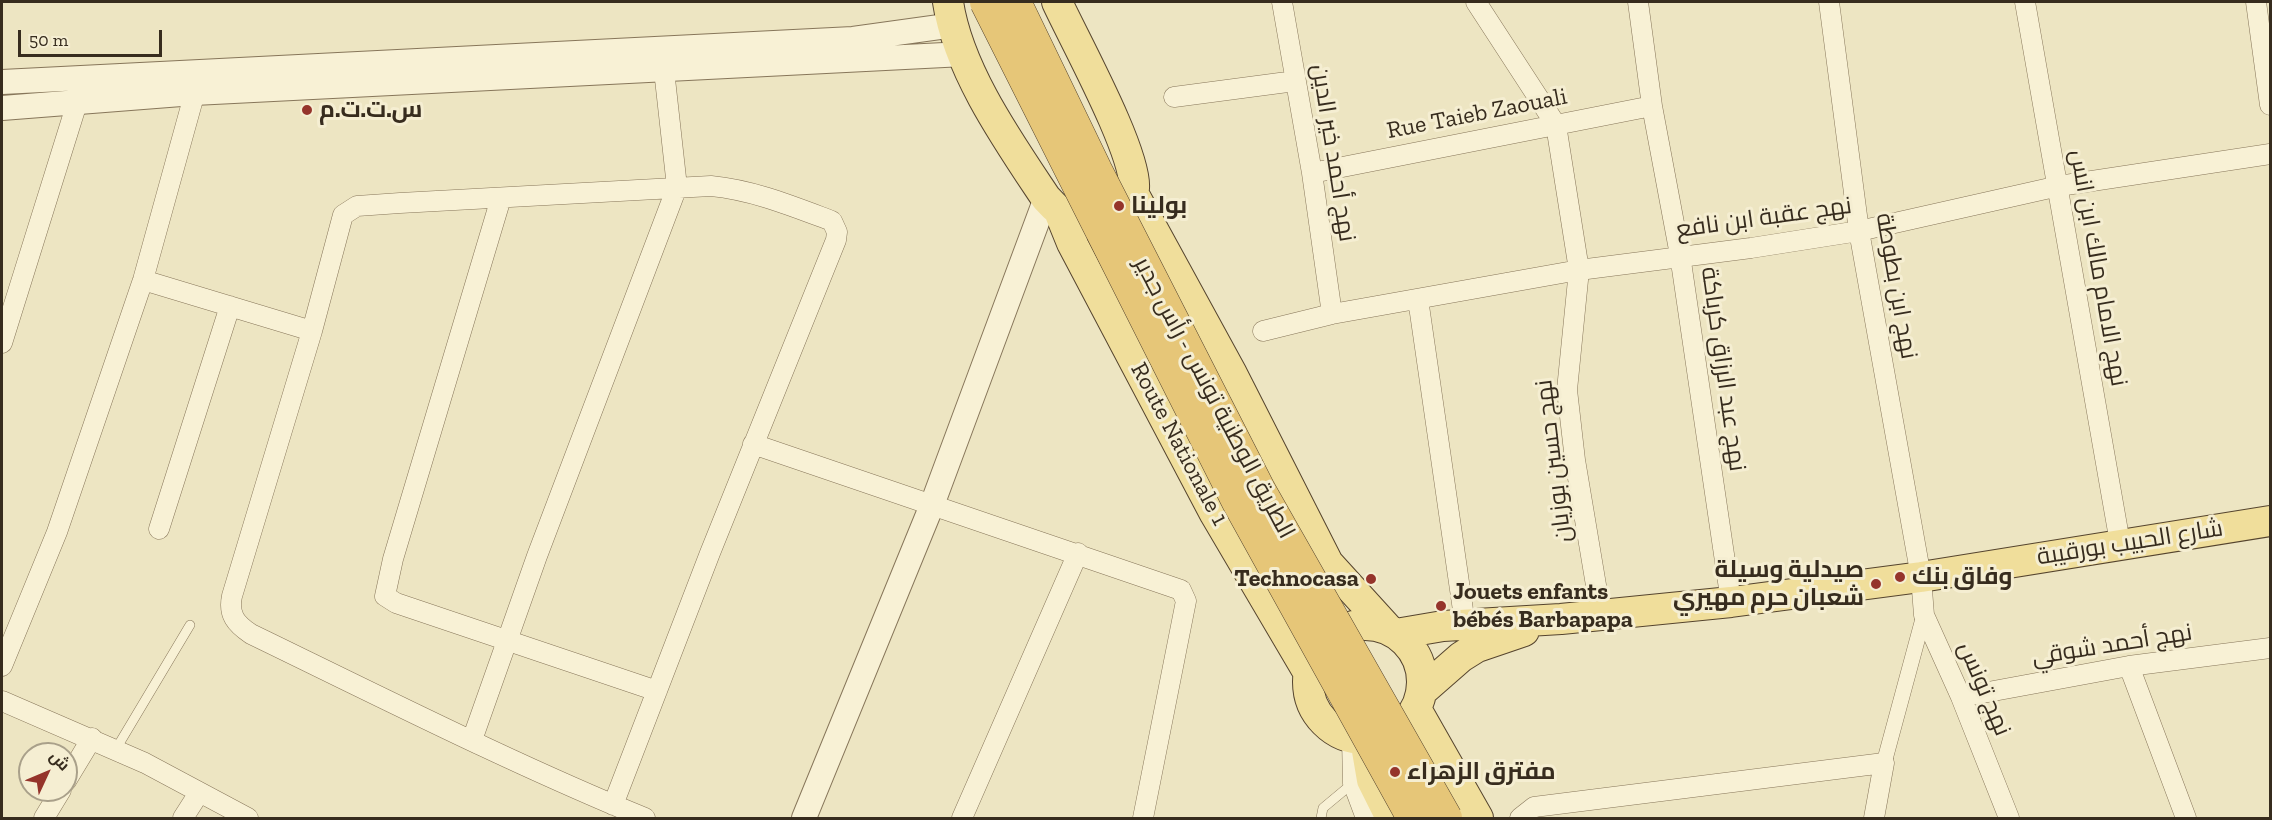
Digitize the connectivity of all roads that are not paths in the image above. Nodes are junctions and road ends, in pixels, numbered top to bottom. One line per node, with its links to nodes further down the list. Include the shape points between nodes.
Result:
1 (986, 2): 83 (highway, الطريق الوطنية تونس - رأس جدير, bridge, via 1238,502)
2 (1015, 2): 84 (highway, الطريق الوطنية تونس - رأس جدير, bridge, via 1260,491)
3 (1057, 2): 26 (main road, via 1118,132 1133,172)
4 (1282, 2): 14 (street, نهج أحمد خير الدين)
5 (1476, 2): 21 (street, نهج حسين بوزيان)
6 (1638, 2): 19 (street, نهج عبد الرزاق كرباكة)
7 (1829, 2): 29 (street, نهج ابن بطوطة)
8 (2025, 2): 24 (street, نهج الامام مالك ابن انس)
9 (2256, 2): 18 (street)
10 (951, 13): 11 (main road, Route Nationale 1); 15 (street, via 854,39)
11 (964, 54): 12 (street); 28 (main road, Route Nationale 1, via 1000,128)
12 (664, 70): 15 (street); 25 (street)
13 (2, 81): 15 (street)
14 (1295, 81): 16 (street); 23 (street, نهج أحمد خير الدين)
15 (197, 82): 17 (street); 32 (street)
16 (1174, 97)
17 (77, 103): 20 (street); 38 (street)
18 (2271, 105)
19 (1652, 106): 21 (street, Rue Taieb Zaouali); 30 (street, نهج عبد الرزاق كرباكة)
20 (2, 108)
21 (1556, 125): 23 (street, Rue Taieb Zaouali); 31 (street, نهج حسين بوزيان)
22 (2271, 154): 24 (street, نهج عقبة ابن نافع)
23 (1312, 173): 35 (street, نهج أحمد خير الدين)
24 (2059, 186): 29 (street, نهج عقبة ابن نافع); 43 (street, نهج الامام مالك ابن انس)
25 (677, 187): 27 (street); 39 (street, via 733,189 786,204 836,226 836,240); 53 (street)
26 (1133, 192): 28 (main road, via 1124,210 1103,222 1080,222); 52 (main road, via 1328,563)
27 (501, 198): 37 (street, via 360,206 346,211); 53 (street, via 384,592 392,602)
28 (1052, 204): 40 (street); 57 (main road, Route Nationale 1, via 1215,514)
29 (1859, 231): 30 (street, نهج عقبة ابن نافع); 45 (street, نهج ابن بطوطة)
30 (1680, 255): 31 (street, نهج عقبة ابن نافع); 46 (street, نهج عبد الرزاق كرباكة)
31 (1579, 270): 33 (street, نهج عقبة ابن نافع); 47 (street, نهج حسين بوزيان, via 1567,390)
32 (143, 280): 34 (street); 55 (street, via 57,532)
33 (1418, 298): 35 (street, نهج عقبة ابن نافع); 50 (street)
34 (230, 306): 37 (street); 42 (street)
35 (1332, 314): 36 (street, نهج عقبة ابن نافع)
36 (1263, 331)
37 (312, 332): 64 (street, via 232,596 231,613 239,626 251,634)
38 (2, 343)
39 (753, 444): 40 (street); 58 (street)
40 (932, 505): 44 (street); 77 (street)
41 (2271, 521): 43 (main road, شارع الحبيب بورقيبة)
42 (159, 529)
43 (2120, 543): 45 (main road, شارع الحبيب بورقيبة)
44 (1078, 553): 78 (street); 79 (street, via 1176,588 1185,596)
45 (1920, 577): 46 (main road, شارع الحبيب بورقيبة); 48 (street, نهج تونس)
46 (1731, 603): 47 (main road, شارع الحبيب بورقيبة)
47 (1601, 615): 49 (main road, شارع الحبيب بورقيبة)
48 (1924, 615): 59 (street, نهج تونس); 67 (street)
49 (1561, 619): 50 (main road); 60 (main road, via 1477,647 1454,661)
50 (1466, 624): 52 (main road)
51 (190, 625): 65 (lane)
52 (1392, 632): 57 (main road, via 1368,625 1348,627 1329,637 1316,652); 60 (main road, via 1409,645 1418,659 1422,675)
53 (508, 640): 58 (street); 64 (street)
54 (2271, 648): 56 (street, نهج أحمد شوقي)
55 (2, 666)
56 (2129, 666): 59 (street, نهج أحمد شوقي); 88 (street)
57 (1308, 672): 63 (main road, via 1308,686 1317,713 1326,724)
58 (657, 691): 71 (street)
59 (1961, 697): 87 (street, نهج تونس)
60 (1419, 700): 63 (main road, via 1395,731); 85 (main road)
61 (2, 701): 62 (street)
62 (92, 738): 65 (street); 66 (street)
63 (1358, 739): 68 (street); 82 (main road)
64 (472, 740): 71 (street)
65 (116, 749): 69 (street)
66 (78, 761)
67 (1884, 763): 72 (street, via 1534,807); 86 (street)
68 (1353, 783): 80 (lane, via 1323,808); 81 (street)
69 (199, 793): 74 (street); 75 (street)
70 (54, 802): 73 (street)
71 (613, 805): 76 (street)
72 (1522, 816)
73 (44, 819)
74 (183, 819)
75 (248, 819)
76 (645, 819)
77 (804, 819)
78 (962, 819)
79 (1143, 819)
80 (1322, 819)
81 (1366, 819)
82 (1391, 819)
83 (1413, 819)
84 (1446, 819)
85 (1478, 819)
86 (1874, 819)
87 (2009, 819)
88 (2186, 819)

